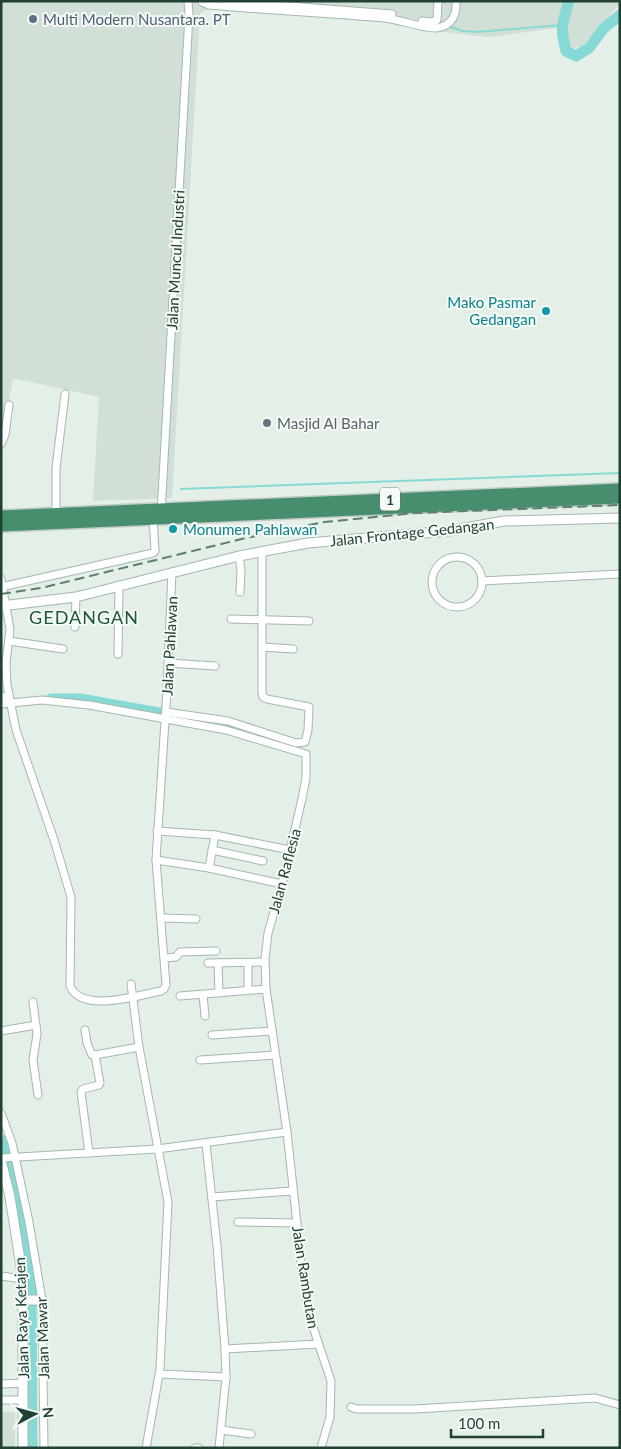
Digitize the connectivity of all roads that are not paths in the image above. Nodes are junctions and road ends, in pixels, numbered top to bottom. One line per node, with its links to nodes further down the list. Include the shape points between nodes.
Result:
1 (188, 1): 13 (street, Jalan Muncul Industri)
2 (193, 1): 3 (street)
3 (202, 1): 6 (street, via 209,5 385,18 437,28 455,17)
4 (225, 1): 5 (street, via 379,12 426,22 437,20)
5 (438, 1)
6 (456, 1)
7 (65, 394): 12 (street, via 56,468)
8 (9, 405): 9 (street)
9 (1, 444)
10 (620, 489): 13 (highway, 1)
11 (620, 498): 13 (highway, 1)
12 (56, 514): 13 (highway, 1); 14 (highway, 1)
13 (158, 515): 16 (highway, 1); 22 (street, Jalan Muncul Industri, via 153,554)
14 (1, 516)
15 (620, 518): 17 (street, Jalan Frontage Gedangan, via 504,521 448,531 308,543)
16 (1, 526)
17 (262, 552): 18 (street, Jalan Frontage Gedangan); 28 (street)
18 (239, 556): 19 (street, Jalan Frontage Gedangan); 24 (street)
19 (172, 572): 23 (street, Jalan Frontage Gedangan); 36 (street, Jalan Pahlawan)
20 (620, 574): 21 (street)
21 (482, 581): 21 (street, via 476,599 459,607 442,602 436,594 433,576 437,567 453,557 475,564)
22 (2, 584): 26 (street)
23 (120, 585): 25 (street, Jalan Frontage Gedangan); 35 (street)
24 (240, 592)
25 (76, 597): 26 (street, Jalan Frontage Gedangan); 30 (street)
26 (4, 606): 31 (street, via 10,630)
27 (231, 619): 28 (street)
28 (262, 620): 29 (street); 32 (street)
29 (309, 622)
30 (75, 627)
31 (9, 641): 33 (street); 39 (street, via 6,663)
32 (262, 647): 34 (street); 42 (street, via 262,695 309,707 307,739 296,743)
33 (63, 649)
34 (293, 649)
35 (118, 654)
36 (168, 663): 37 (street); 41 (street, Jalan Pahlawan)
37 (215, 666)
38 (1, 697): 39 (street)
39 (10, 700): 40 (street); 41 (street, Jalan Raflesia, via 51,700); 64 (street, via 16,730 70,891 72,989 80,997 94,1001)
40 (1, 704)
41 (165, 715): 42 (street, Jalan Raflesia); 43 (street, Jalan Pahlawan)
42 (227, 725): 46 (street, Jalan Raflesia, via 306,754 306,778)
43 (157, 831): 44 (street); 47 (street, Jalan Pahlawan)
44 (215, 835): 45 (street); 46 (street)
45 (212, 850): 48 (street); 49 (street)
46 (290, 850): 50 (street, Jalan Raflesia)
47 (156, 860): 49 (street); 51 (street, Jalan Pahlawan)
48 (263, 861)
49 (209, 868): 50 (street)
50 (282, 884): 56 (street, Jalan Raflesia, via 268,933)
51 (162, 918): 52 (street); 54 (street, Jalan Pahlawan)
52 (196, 919)
53 (216, 951): 54 (street, via 180,952 176,957)
54 (165, 958): 64 (street, Jalan Pahlawan, via 164,989)
55 (248, 962): 56 (street); 58 (street); 61 (street)
56 (265, 962): 60 (street, Jalan Raflesia)
57 (208, 963): 58 (street)
58 (218, 963): 62 (street)
59 (131, 984): 64 (street)
60 (266, 988): 61 (street); 71 (street, Jalan Raflesia)
61 (248, 990): 62 (street)
62 (219, 993): 63 (street)
63 (203, 994): 65 (street); 67 (street)
64 (132, 996): 73 (street)
65 (180, 996)
66 (34, 1002): 68 (street)
67 (205, 1016)
68 (36, 1025): 70 (street); 77 (street, via 33,1054)
69 (85, 1030): 74 (street, via 90,1053)
70 (1, 1031)
71 (272, 1031): 72 (street); 75 (street, Jalan Raflesia)
72 (212, 1035)
73 (140, 1046): 74 (street); 81 (street)
74 (95, 1055): 82 (street, via 100,1084 81,1092)
75 (275, 1055): 76 (street); 79 (street, Jalan Raflesia)
76 (200, 1060)
77 (38, 1095)
78 (1, 1113): 83 (street, Jalan Mawar, via 10,1135)
79 (287, 1132): 80 (street); 84 (street, Jalan Rambutan)
80 (206, 1144): 81 (street); 85 (street)
81 (157, 1149): 82 (street); 96 (street, via 168,1202)
82 (89, 1153): 83 (street)
83 (7, 1157): 86 (street, Jalan Mawar); 89 (street, Jalan Raya Ketajen)
84 (292, 1191): 85 (street); 88 (street, Jalan Rambutan)
85 (212, 1197): 95 (street)
86 (29, 1222): 89 (street); 93 (street, Jalan Mawar)
87 (238, 1222): 88 (street)
88 (297, 1223): 94 (street, Jalan Rambutan, via 306,1296)
89 (17, 1224): 91 (street, Jalan Raya Ketajen)
90 (1, 1276): 91 (street)
91 (23, 1279): 92 (street, Jalan Raya Ketajen)
92 (25, 1300): 93 (street); 98 (street, Jalan Raya Ketajen)
93 (41, 1300): 107 (street, Jalan Mawar)
94 (318, 1344): 95 (street); 112 (street, Jalan Rambutan, via 331,1387 330,1417)
95 (225, 1349): 97 (street)
96 (160, 1374): 97 (street); 108 (street)
97 (226, 1377): 104 (street)
98 (23, 1383): 99 (street); 101 (street, Jalan Raya Ketajen)
99 (1, 1384)
100 (1, 1400): 101 (street)
101 (24, 1400): 106 (street, Jalan Raya Ketajen)
102 (620, 1405): 103 (street, via 595,1398 415,1410)
103 (352, 1407)
104 (221, 1430): 105 (street); 111 (street)
105 (251, 1434)
106 (23, 1448)
107 (44, 1448)
108 (146, 1448)
109 (195, 1448): 110 (street)
110 (199, 1448)
111 (219, 1448)
112 (321, 1448)

